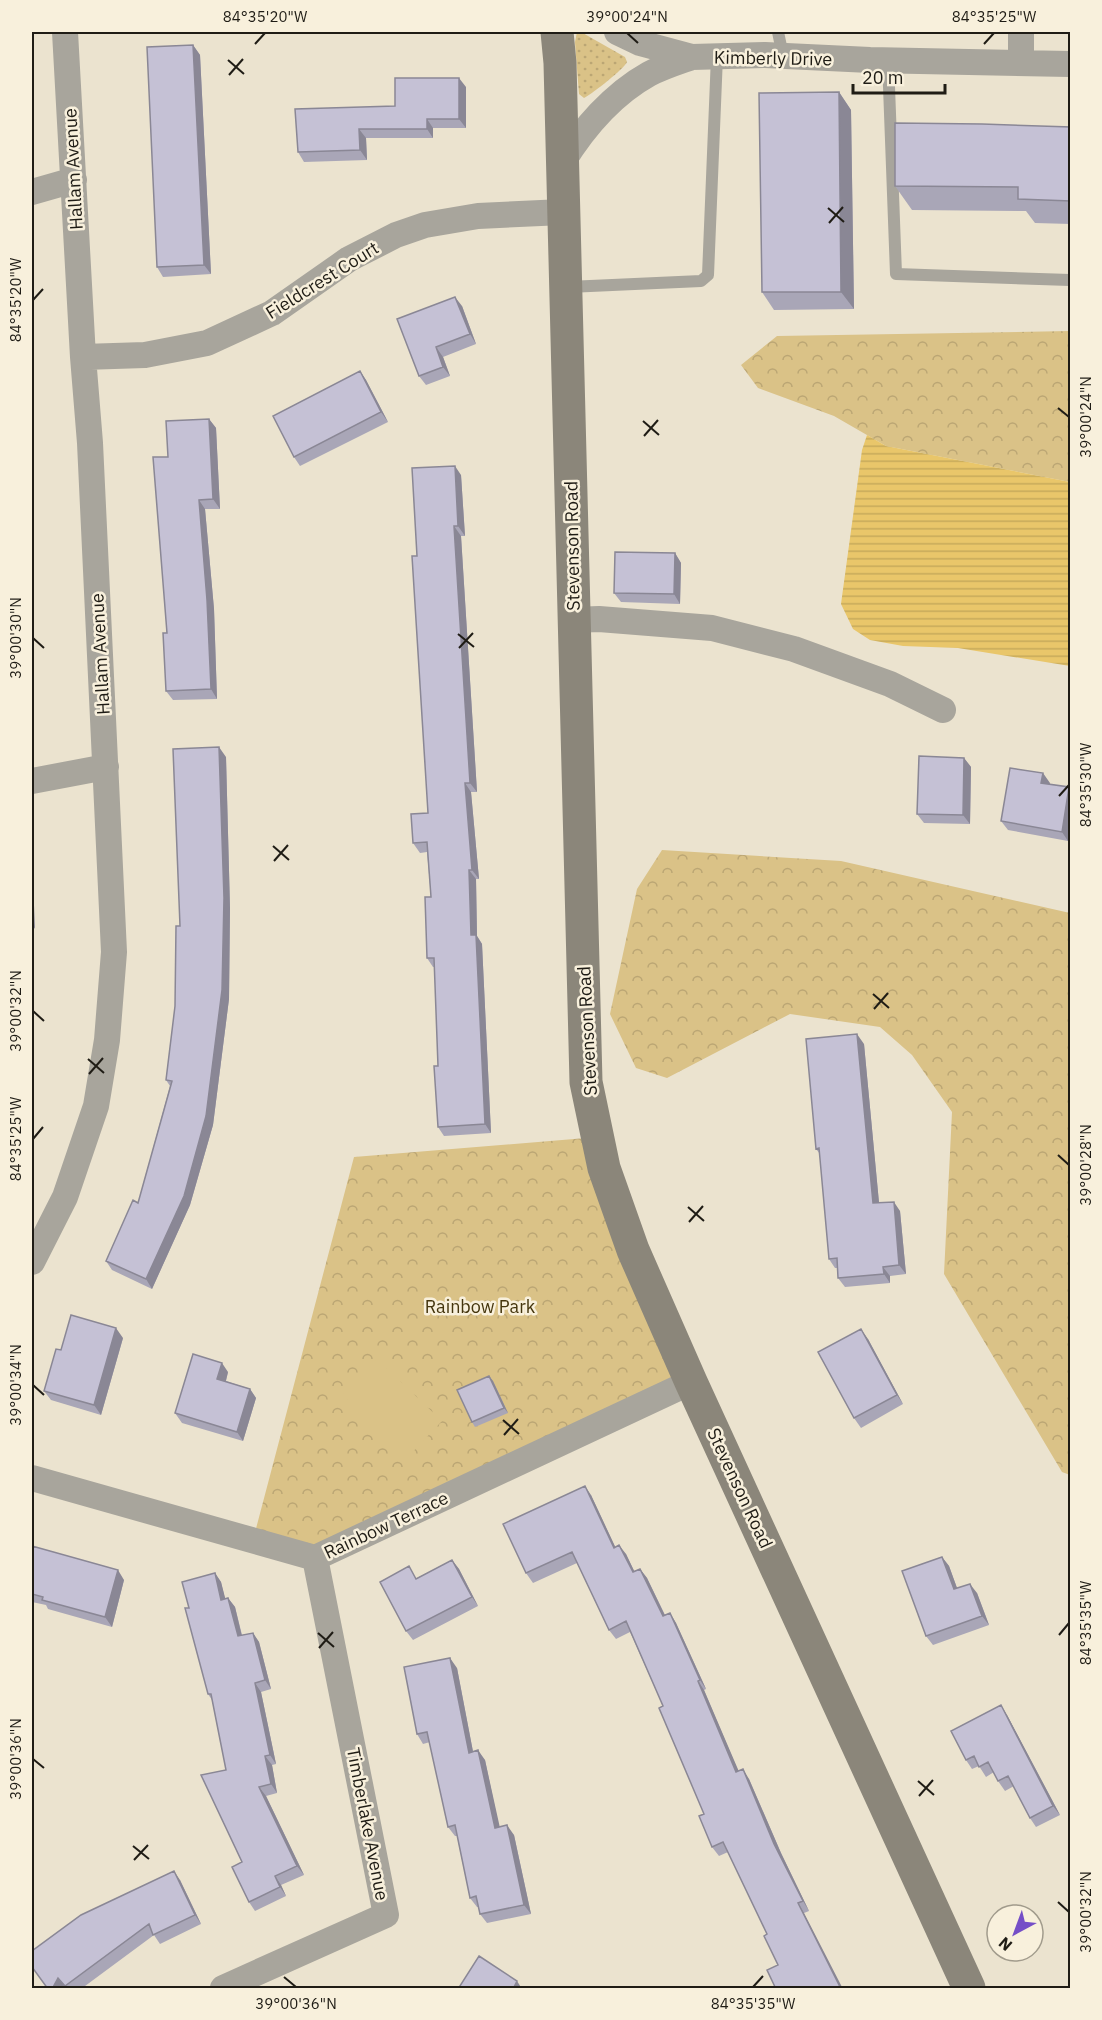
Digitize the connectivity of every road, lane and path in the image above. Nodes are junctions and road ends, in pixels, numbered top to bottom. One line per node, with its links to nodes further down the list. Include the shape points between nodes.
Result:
1 (65, 32): 12 (street, Hallam Avenue)
2 (557, 32): 11 (main road, Stevenson Road)
3 (617, 32): 7 (street, Kimberly Drive, via 640,43)
4 (1021, 32): 9 (street)
5 (781, 44): 6 (street, Kimberly Drive); 8 (street, Kimberly Drive)
6 (717, 56): 7 (street, Kimberly Drive); 16 (lane, via 708,275 701,281)
7 (692, 57): 11 (street, Kimberly Drive, via 649,74 628,89 592,123)
8 (888, 60): 9 (street, Kimberly Drive); 15 (lane, via 896,274)
9 (1021, 63): 10 (street, Kimberly Drive)
10 (1071, 64)
11 (562, 164): 14 (main road, Stevenson Road)
12 (74, 180): 13 (street); 17 (street, Hallam Avenue)
13 (32, 192)
14 (563, 212): 16 (main road, Stevenson Road); 17 (street, Fieldcrest Court, via 478,216 424,225 349,258 272,313 207,343 145,355)
15 (1071, 280)
16 (565, 287): 18 (main road, Stevenson Road)
17 (83, 357): 20 (street, Hallam Avenue)
18 (573, 620): 19 (street, via 712,628 794,650 890,684); 23 (main road, Stevenson Road, via 586,1082 604,1168 633,1250)
19 (943, 710)
20 (106, 767): 21 (street); 22 (street, Hallam Avenue, via 114,952 103,1073 69,1186)
21 (32, 781)
22 (32, 1262)
23 (691, 1382): 25 (street, Rainbow Terrace); 27 (main road, Stevenson Road)
24 (32, 1478): 25 (street, Rainbow Terrace)
25 (315, 1558): 26 (street, Timberlake Avenue, via 386,1915)
26 (223, 1989)
27 (969, 1989)

